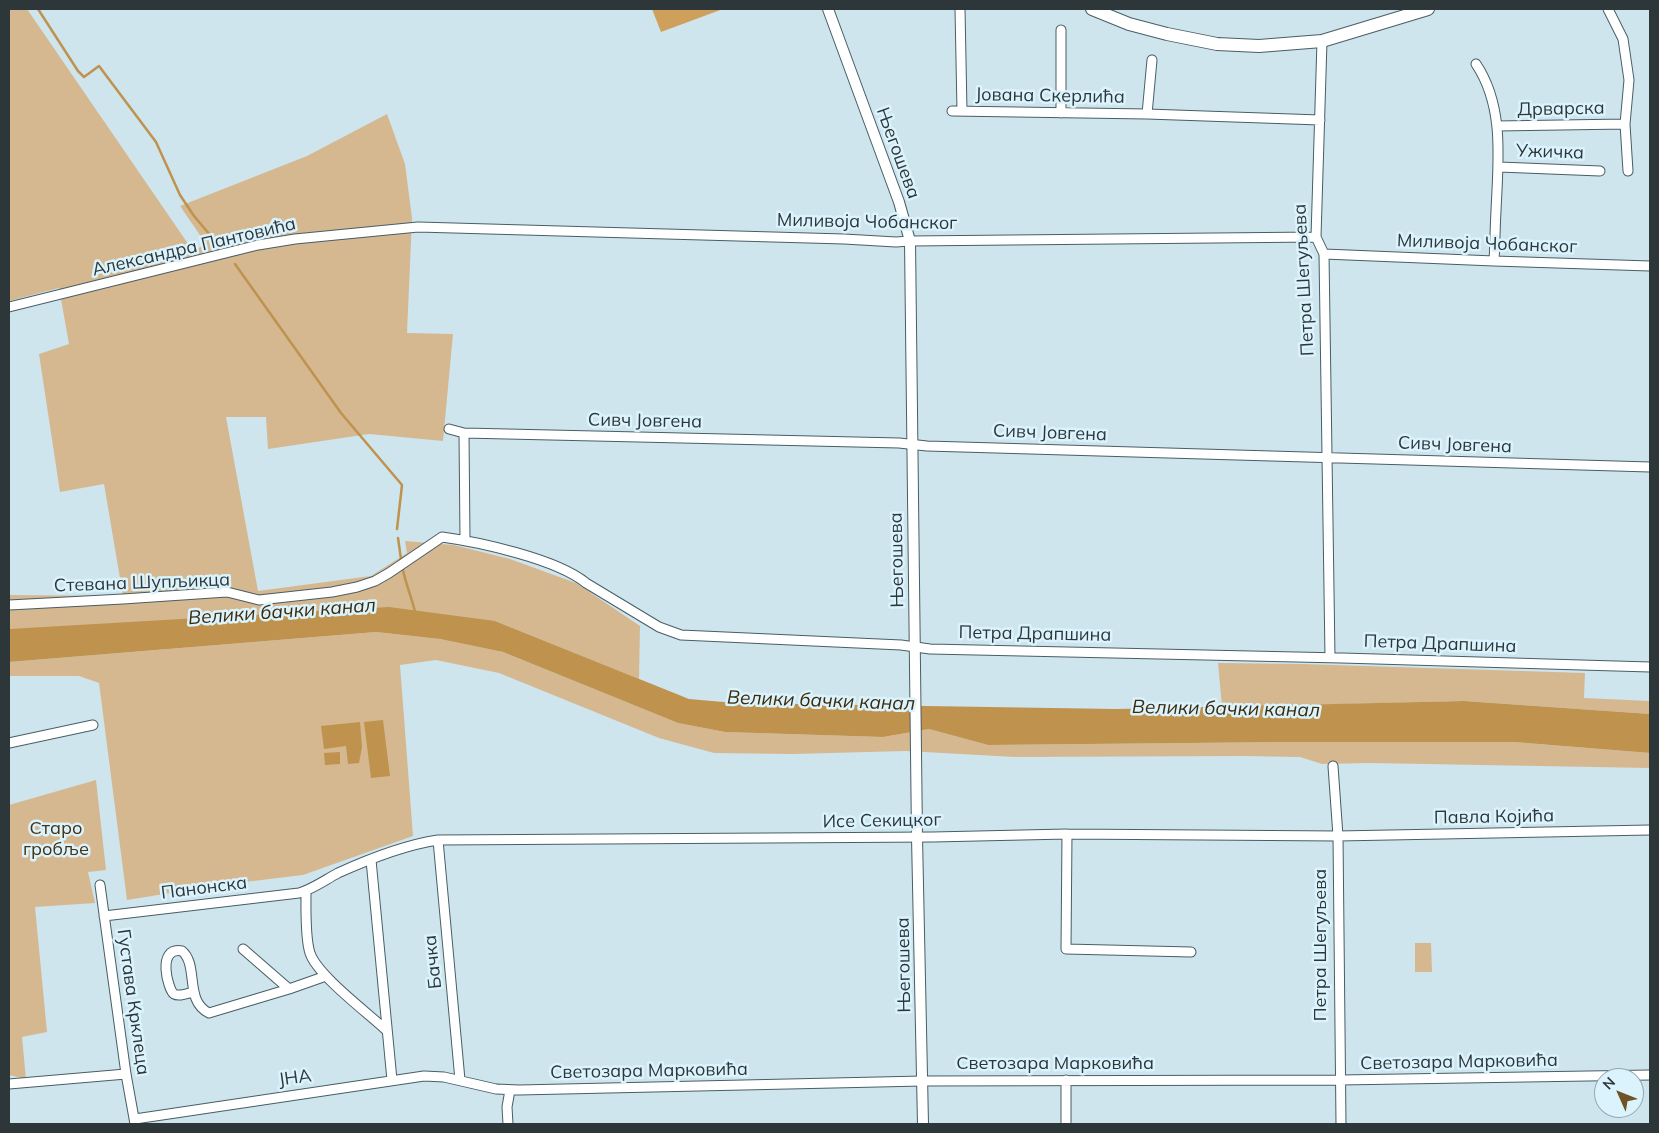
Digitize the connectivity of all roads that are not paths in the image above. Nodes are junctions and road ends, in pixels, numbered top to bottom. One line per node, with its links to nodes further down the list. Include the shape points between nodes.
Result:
1 (828, 9): 22 (street, Његошева, via 899,202)
2 (960, 9): 11 (street)
3 (1092, 9): 7 (main road, via 1136,26 1217,44 1259,46)
4 (1428, 9): 7 (main road)
5 (1608, 9): 15 (street, via 1623,40 1629,80)
6 (1061, 30): 12 (street)
7 (1322, 41): 14 (street, Петра Шегуљева)
8 (1152, 60): 13 (street, Јована Скерлића)
9 (1476, 64): 16 (street, via 1483,73)
10 (952, 111): 11 (street, Јована Скерлића)
11 (962, 111): 12 (street, Јована Скерлића)
12 (1061, 113): 13 (street, Јована Скерлића)
13 (1147, 114): 14 (street, Јована Скерлића)
14 (1320, 120): 21 (street, Петра Шегуљева)
15 (1624, 124): 16 (street, Дрварска); 19 (street)
16 (1497, 126): 17 (street)
17 (1499, 166): 18 (street, Ужичка); 24 (street)
18 (1600, 171)
19 (1628, 171)
20 (418, 227): 22 (street, Миливоја Чобанског); 26 (street, Александра Пантовића, via 258,245)
21 (1316, 237): 22 (street, Миливоја Чобанског); 23 (street, Петра Шегуљева)
22 (910, 241): 29 (street, Његошева)
23 (1324, 254): 24 (street, Миливоја Чобанског); 30 (street, Петра Шегуљева)
24 (1494, 261): 25 (street, Миливоја Чобанског)
25 (1650, 266)
26 (9, 307)
27 (449, 429): 28 (street, Сивч Јовгена)
28 (464, 433): 29 (street, Сивч Јовгена); 33 (street)
29 (912, 444): 30 (street, Сивч Јовгена); 35 (street, Његошева)
30 (1327, 457): 31 (street, Сивч Јовгена); 36 (street, Петра Шегуљева)
31 (1650, 467)
32 (442, 537): 33 (street, Петра Драпшина); 34 (street, Стевана Шупљикца, via 374,581 332,592 259,600 227,592)
33 (466, 540): 35 (street, Петра Драпшина, via 540,561 578,576 659,627 681,635)
34 (9, 605)
35 (915, 647): 36 (street, Петра Драпшина); 44 (street, Његошева)
36 (1330, 657): 37 (street, Петра Драпшина)
37 (1650, 667)
38 (93, 725): 39 (street)
39 (9, 743)
40 (1333, 766): 43 (street, Петра Шегуљева)
41 (1650, 830): 43 (street, Павла Којића)
42 (1067, 834): 43 (street, Исе Секицког); 44 (street, Исе Секицког); 52 (street, via 1066,949)
43 (1338, 836): 62 (street, Петра Шегуљева)
44 (917, 837): 45 (street, Исе Секицког); 63 (street, Његошева)
45 (438, 840): 46 (street, Исе Секицког); 60 (street, Бачка)
46 (428, 842): 47 (street, Панонска)
47 (371, 860): 49 (street, Панонска); 56 (street)
48 (100, 885): 50 (street, Густава Крклеца)
49 (306, 891): 50 (street, Панонска); 53 (street, via 308,945 312,959)
50 (104, 916): 57 (street, Густава Крклеца)
51 (243, 949): 54 (street)
52 (1191, 952)
53 (326, 976): 54 (street); 56 (street)
54 (289, 989): 55 (street, via 209,1013 200,1006)
55 (194, 992): 55 (street, via 187,956 182,951 172,951 166,962 170,989 178,995)
56 (386, 1030): 59 (street)
57 (126, 1074): 64 (street); 66 (street, Густава Крклеца)
58 (1650, 1075): 62 (street, Светозара Марковића)
59 (392, 1080): 60 (street, ЈНА, via 432,1076); 66 (street, ЈНА)
60 (460, 1080): 65 (street, Светозара Марковића)
61 (1066, 1080): 62 (street, Светозара Марковића); 63 (street, Светозара Марковића); 69 (street)
62 (1340, 1080): 70 (street, Петра Шегуљева)
63 (923, 1081): 65 (street, Светозара Марковића); 68 (street, Његошева)
64 (9, 1084)
65 (510, 1090): 67 (street)
66 (135, 1122)
67 (508, 1124)
68 (923, 1124)
69 (1066, 1124)
70 (1341, 1124)

